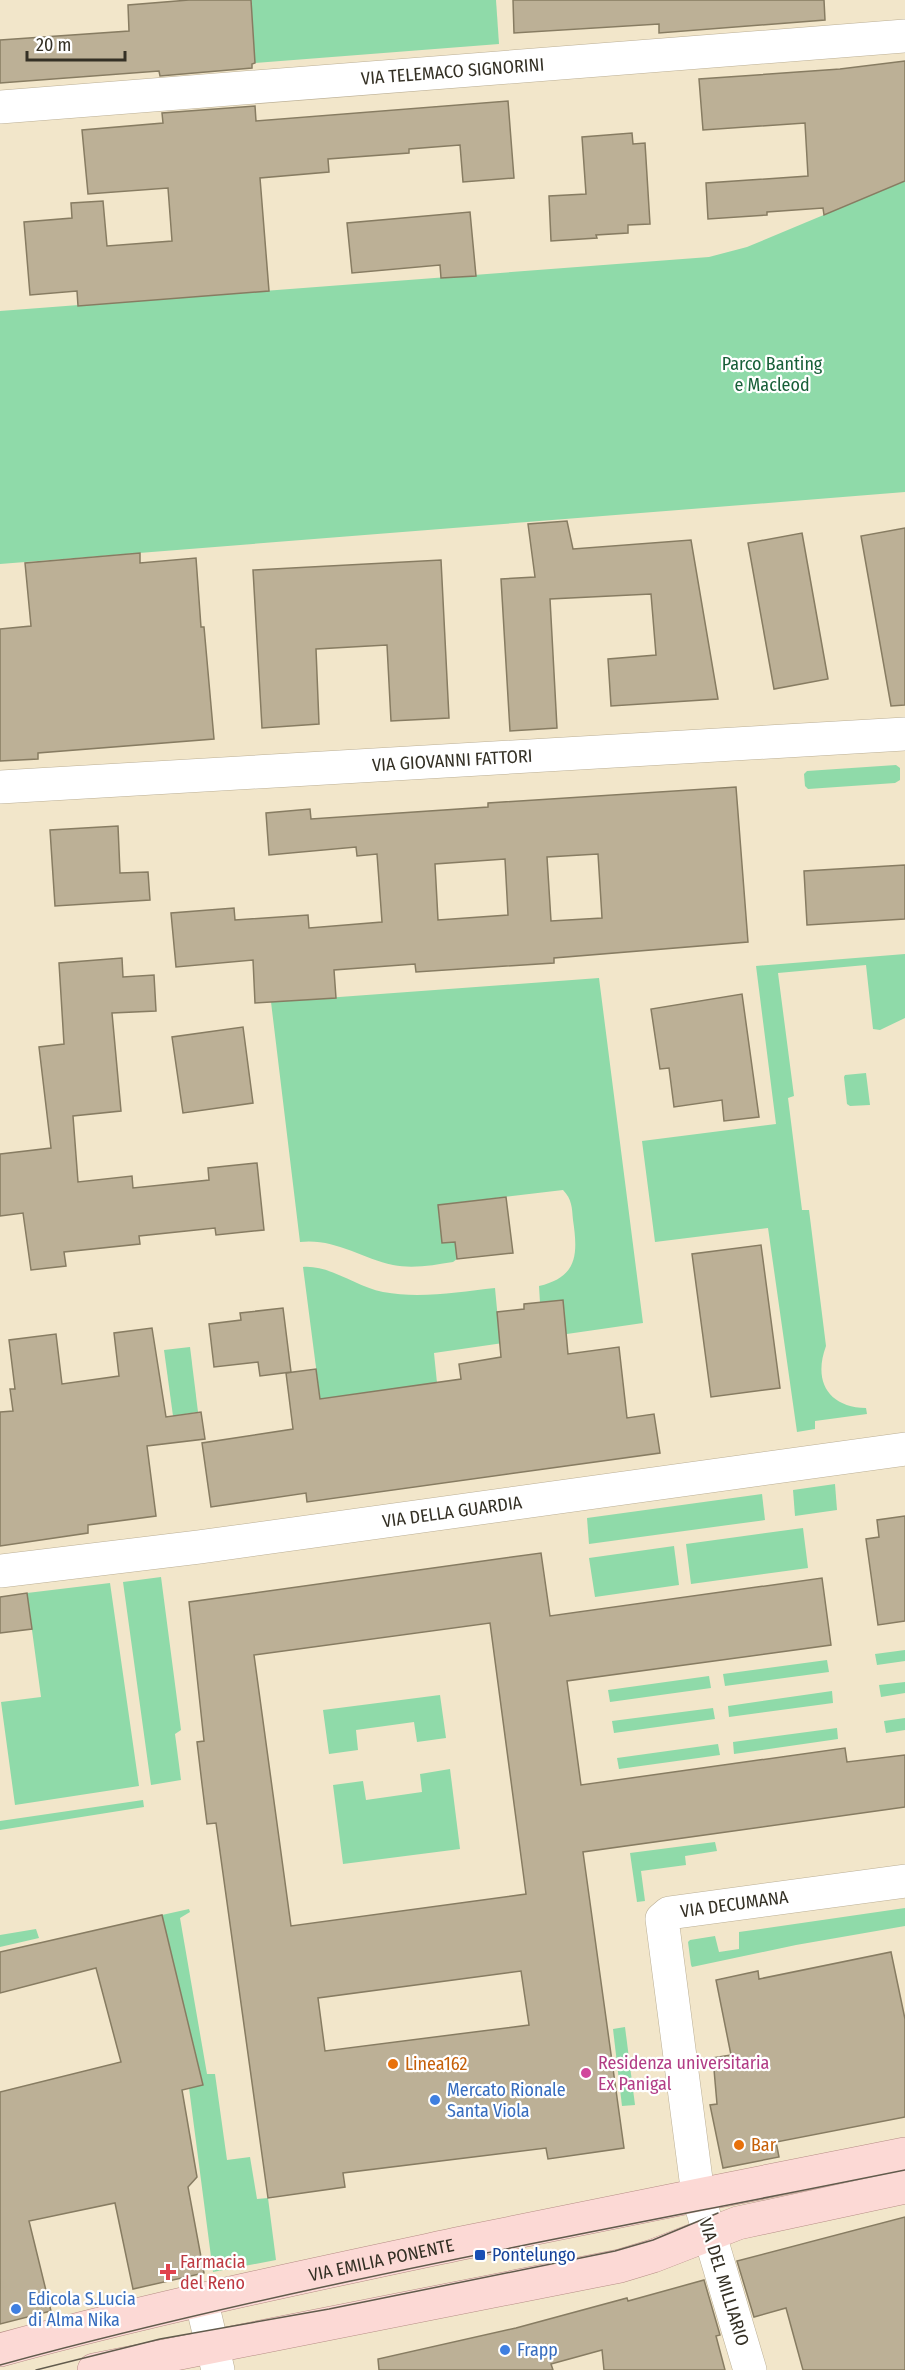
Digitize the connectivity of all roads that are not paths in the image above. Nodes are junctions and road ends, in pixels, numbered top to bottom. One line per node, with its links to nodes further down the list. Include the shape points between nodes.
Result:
1 (905, 36): 2 (street, VIA TELEMACO SIGNORINI)
2 (0, 107)
3 (905, 734): 4 (street, VIA GIOVANNI FATTORI)
4 (0, 787)
5 (905, 1449): 6 (street, VIA DELLA GUARDIA)
6 (0, 1571)
7 (905, 1881): 10 (street, VIA DECUMANA, via 669,1913 662,1919)
8 (905, 2154): 10 (main road, VIA EMILIA PONENTE)
9 (905, 2187): 11 (main road)
10 (698, 2195): 11 (street, VIA DEL MILLIARIO); 12 (main road, VIA EMILIA PONENTE)
11 (709, 2233): 14 (main road, via 620,2266); 16 (street, VIA DEL MILLIARIO)
12 (201, 2299): 13 (main road, VIA EMILIA PONENTE); 14 (street)
13 (0, 2350)
14 (215, 2358): 15 (main road)
15 (94, 2370)
16 (750, 2370)

